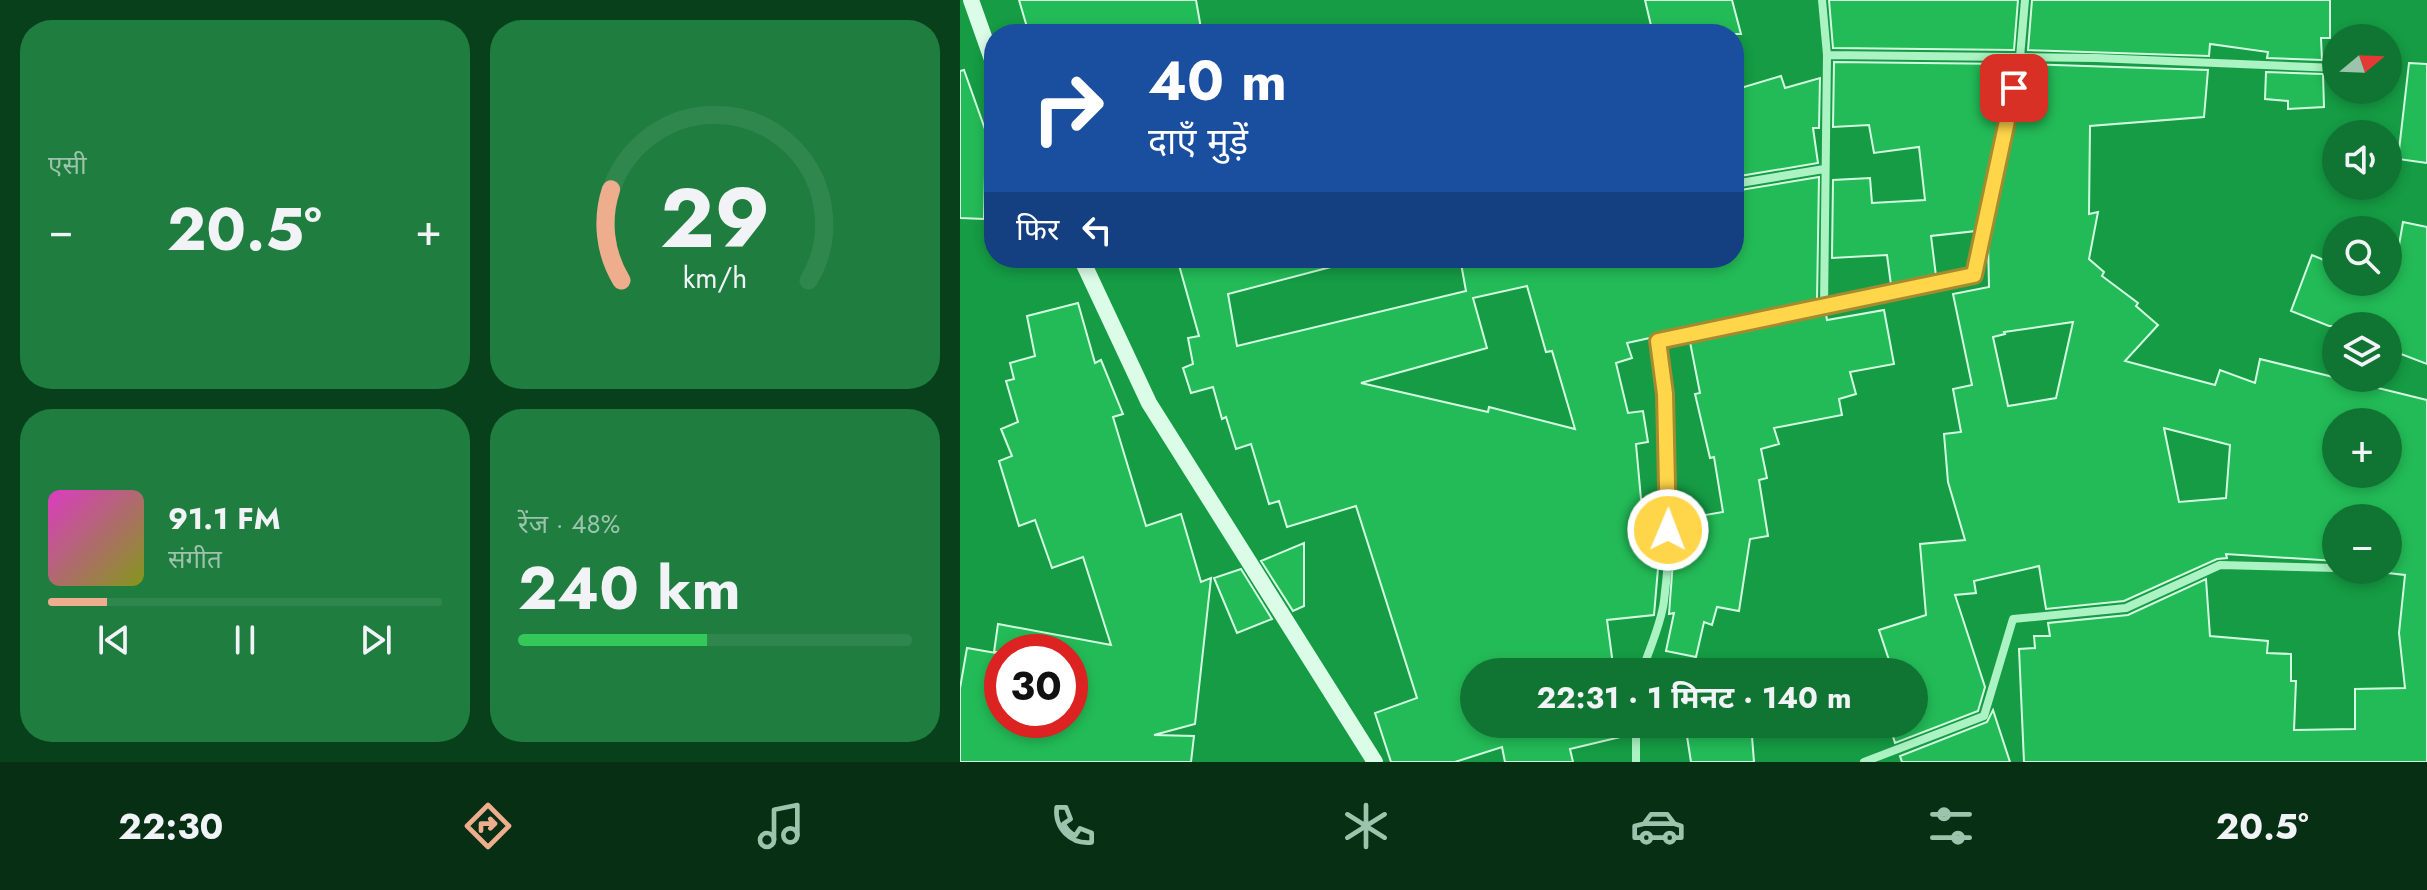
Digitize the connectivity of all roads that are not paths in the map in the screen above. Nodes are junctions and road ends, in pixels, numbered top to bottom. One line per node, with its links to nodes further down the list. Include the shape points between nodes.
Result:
1 (971, 0): 4 (street)
2 (1822, 0): 5 (street)
3 (2025, 0): 6 (street)
4 (984, 37)
5 (1827, 55): 6 (street); 8 (street)
6 (2020, 57): 7 (street); 11 (street, via 1974,275)
7 (2322, 68)
8 (1824, 169): 9 (street); 11 (street)
9 (1744, 182)
10 (1086, 268): 15 (street, via 1149,403)
11 (1824, 307): 13 (street, via 1658,341 1669,506 1664,603)
12 (2322, 568): 17 (street, via 2220,565 2126,608 2013,619 1984,716)
13 (1646, 658)
14 (1636, 738): 16 (street)
15 (1375, 762)
16 (1636, 762)
17 (1864, 762)

